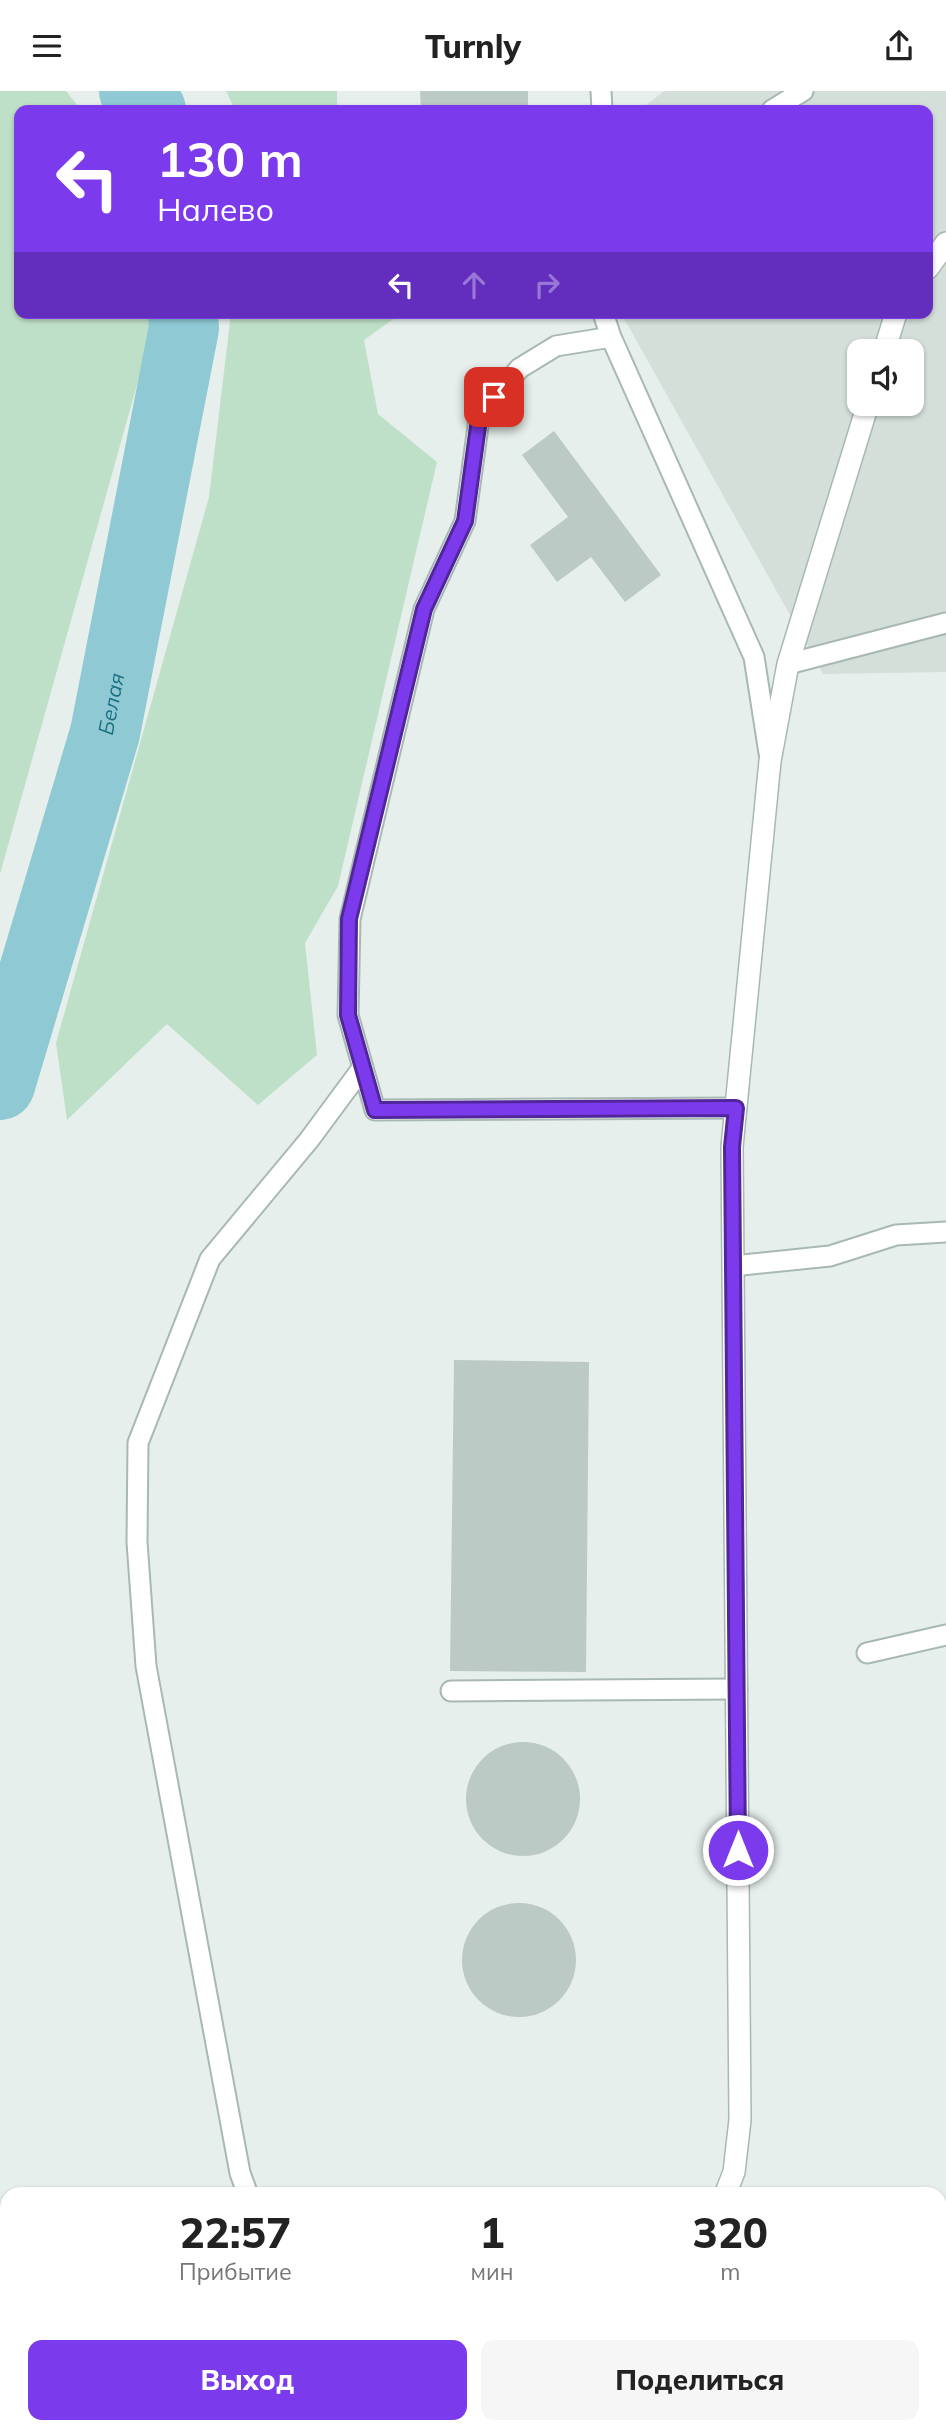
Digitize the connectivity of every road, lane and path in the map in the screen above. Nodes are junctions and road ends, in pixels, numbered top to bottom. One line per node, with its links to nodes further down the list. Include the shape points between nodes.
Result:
1 (803, 91): 2 (lane)
2 (780, 105)
3 (946, 243): 4 (street)
4 (933, 261)
5 (605, 319): 7 (lane)
6 (894, 319): 8 (street)
7 (611, 337): 12 (lane, via 754,657); 13 (lane, via 556,346 520,368 480,412 465,521 424,609 349,919 348,1015)
8 (888, 339)
9 (864, 416): 11 (street)
10 (946, 623): 11 (lane)
11 (788, 664): 12 (street)
12 (770, 761): 14 (street)
13 (363, 1067): 14 (lane, via 375,1110); 21 (lane, via 210,1259 138,1443 137,1542 146,1665)
14 (736, 1108): 16 (street)
15 (946, 1232): 16 (lane, via 896,1235 830,1255)
16 (733, 1266): 19 (street)
17 (946, 1635): 18 (lane)
18 (867, 1653)
19 (737, 1689): 20 (lane); 22 (street, via 740,2120)
20 (451, 1691)
21 (245, 2187)
22 (728, 2187)

